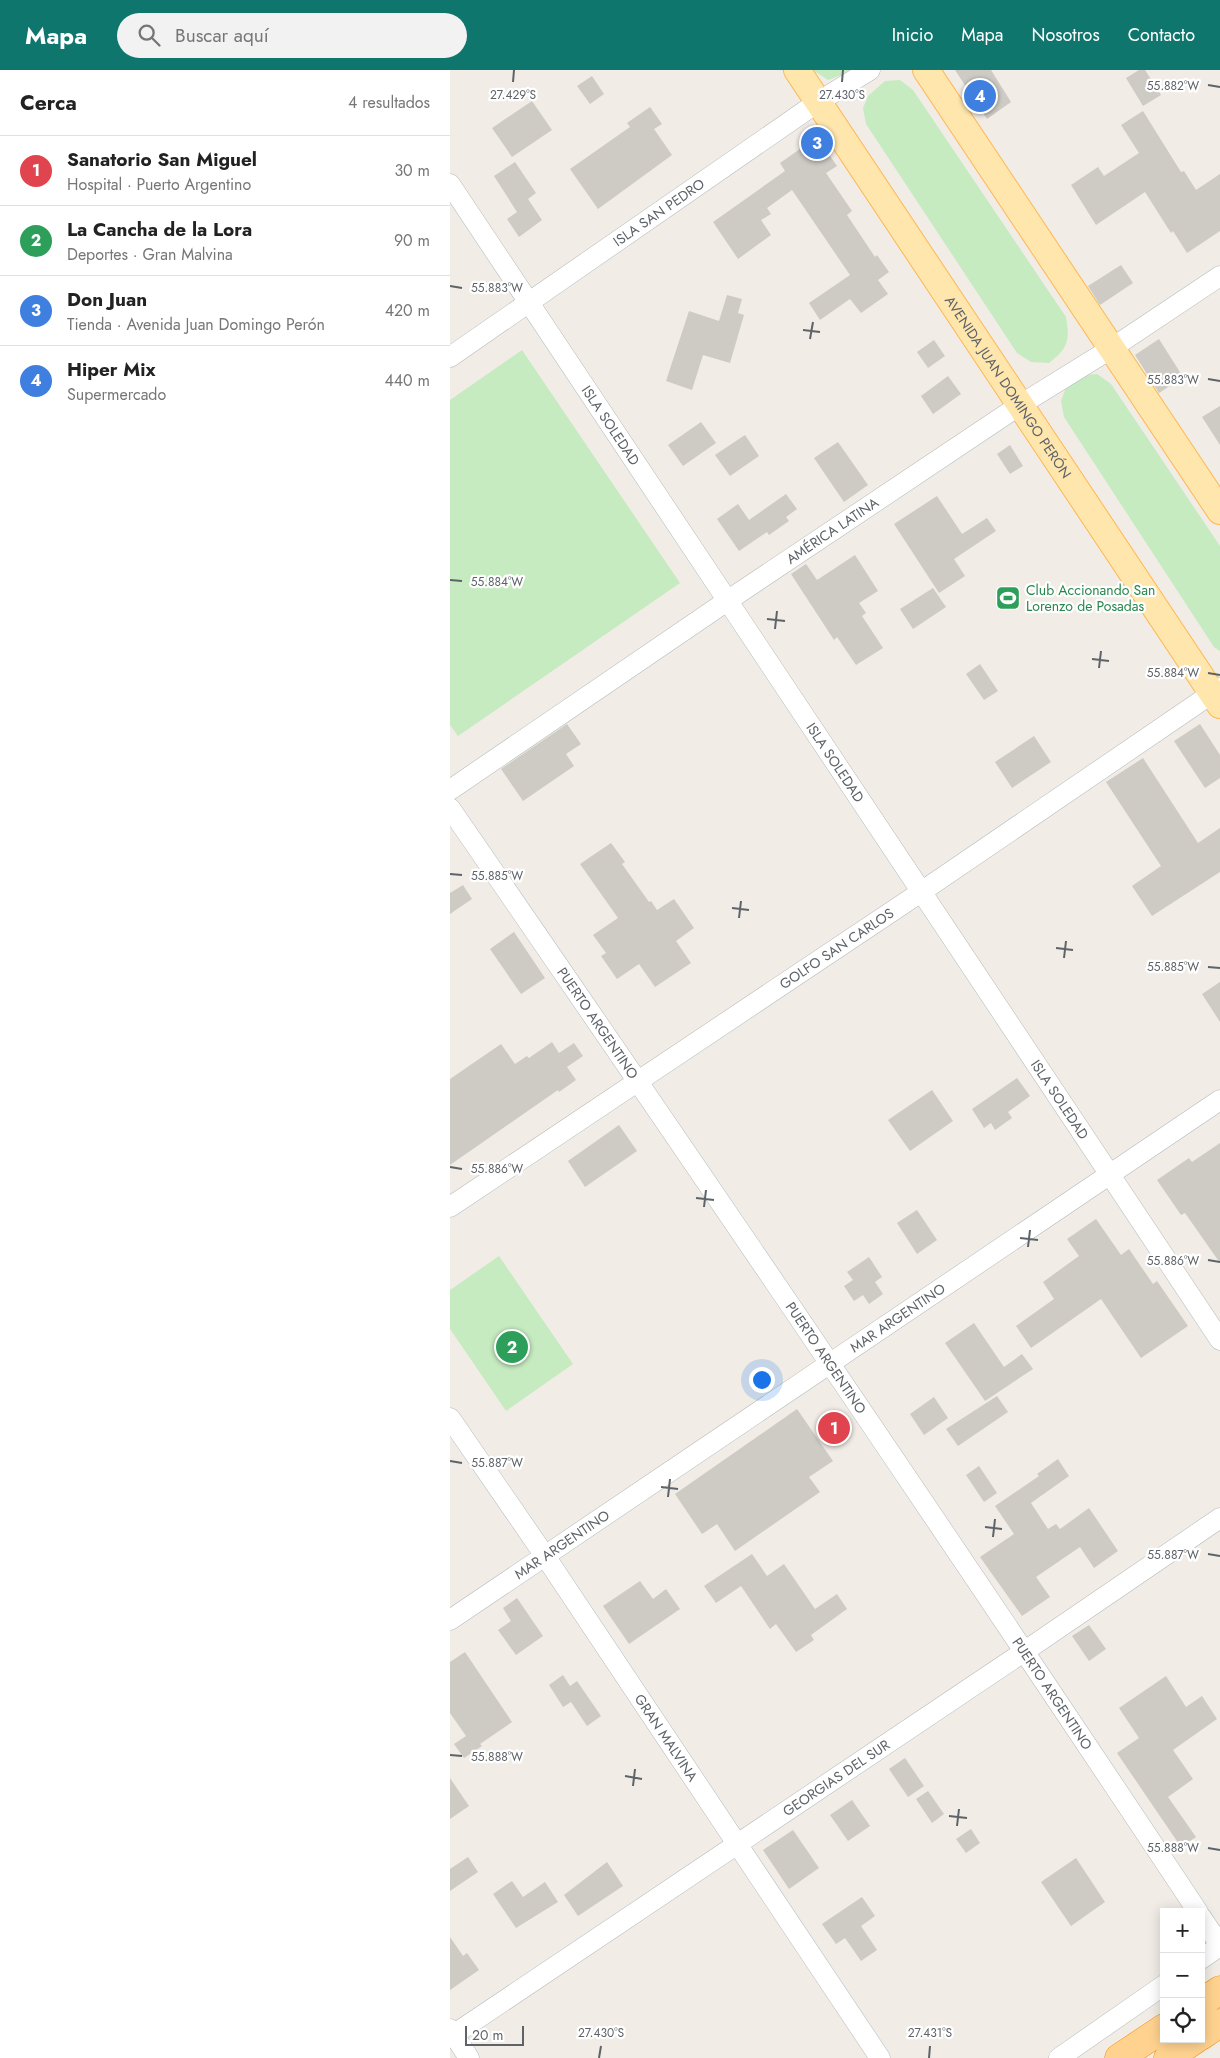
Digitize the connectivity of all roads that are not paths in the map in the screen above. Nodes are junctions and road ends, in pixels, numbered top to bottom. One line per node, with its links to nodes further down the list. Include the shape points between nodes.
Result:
1 (797, 70): 4 (main road, AVENIDA JUAN DOMINGO PERÓN)
2 (870, 70): 4 (street, ISLA SAN PEDRO)
3 (926, 70): 8 (main road)
4 (818, 102): 7 (street, ISLA SAN PEDRO); 10 (main road, AVENIDA JUAN DOMINGO PERÓN)
5 (450, 184): 7 (street, ISLA SOLEDAD)
6 (1220, 276): 8 (street, AMÉRICA LATINA)
7 (529, 303): 9 (street, ISLA SAN PEDRO); 12 (street, ISLA SOLEDAD)
8 (1112, 348): 10 (street, AMÉRICA LATINA); 11 (main road)
9 (450, 357)
10 (1020, 405): 12 (street, AMÉRICA LATINA); 13 (main road, AVENIDA JUAN DOMINGO PERÓN)
11 (1220, 511)
12 (727, 600): 14 (street, AMÉRICA LATINA); 16 (street, ISLA SOLEDAD)
13 (1217, 695): 16 (street, GOLFO SAN CARLOS)
14 (450, 790)
15 (450, 808): 17 (street, PUERTO ARGENTINO)
16 (921, 892): 17 (street, GOLFO SAN CARLOS); 19 (street, ISLA SOLEDAD)
17 (638, 1080): 20 (street, GOLFO SAN CARLOS); 22 (street, PUERTO ARGENTINO)
18 (1220, 1100): 19 (street, MAR ARGENTINO)
19 (1110, 1175): 21 (street, ISLA SOLEDAD); 22 (street, MAR ARGENTINO)
20 (450, 1207)
21 (1220, 1340)
22 (831, 1364): 25 (street, MAR ARGENTINO); 27 (street, PUERTO ARGENTINO)
23 (450, 1418): 25 (street, GRAN MALVINA)
24 (1220, 1518): 27 (street, GEORGIAS DEL SUR)
25 (546, 1556): 26 (street, MAR ARGENTINO); 28 (street, GRAN MALVINA)
26 (450, 1620)
27 (1025, 1651): 28 (street, GEORGIAS DEL SUR); 29 (street, PUERTO ARGENTINO)
28 (737, 1843): 39 (street, GEORGIAS DEL SUR); 42 (street, GRAN MALVINA)
29 (1195, 1908)
30 (1205, 1923): 31 (street)
31 (1220, 1945): 32 (street)
32 (1205, 1956)
33 (1160, 1988): 43 (street)
34 (1220, 1990): 35 (highway)
35 (1205, 2000)
36 (1220, 2023): 38 (highway)
37 (1160, 2031): 44 (highway)
38 (1205, 2033)
39 (451, 2034): 41 (street)
40 (1190, 2043): 45 (highway)
41 (469, 2058)
42 (880, 2058)
43 (1059, 2058)
44 (1119, 2058)
45 (1168, 2058)

